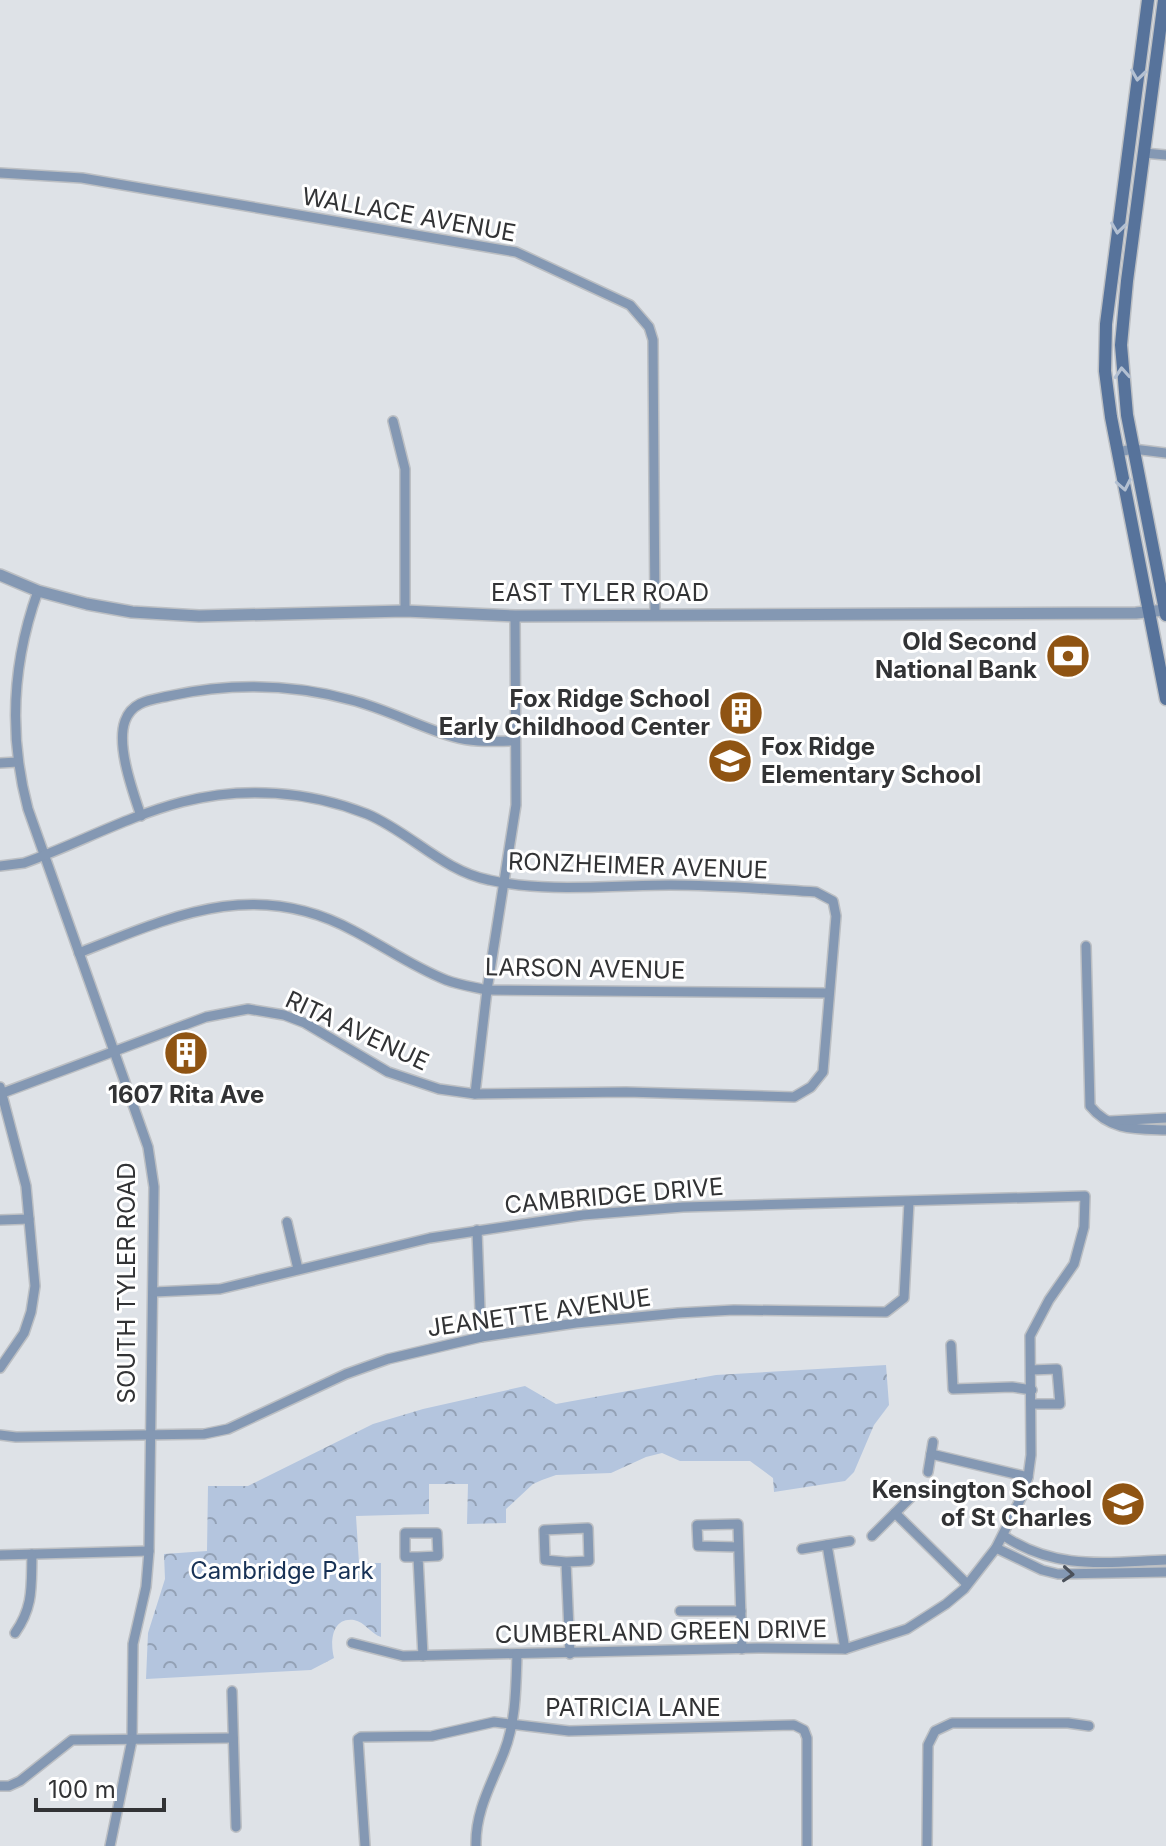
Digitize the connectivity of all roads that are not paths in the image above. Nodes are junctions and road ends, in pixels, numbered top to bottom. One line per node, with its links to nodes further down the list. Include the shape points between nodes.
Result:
1 (1148, 0): 8 (main road, one-way to 8, via 1105,345)
2 (1164, 0): 3 (main road)
3 (1144, 153): 4 (street); 7 (main road, one-way to 3, via 1121,345)
4 (1166, 155)
5 (0, 173): 15 (street, WALLACE AVENUE, via 82,178 516,252 630,305 653,340)
6 (393, 421): 12 (street, via 405,469)
7 (1133, 449): 8 (street); 9 (street); 13 (main road)
8 (1118, 452): 14 (main road, one-way to 14)
9 (1166, 453)
10 (0, 575): 11 (street)
11 (38, 591): 12 (street, EAST TYLER ROAD, via 132,612 199,616); 19 (street, SOUTH TYLER ROAD, via 15,685)
12 (405, 611): 16 (street, EAST TYLER ROAD)
13 (1166, 612): 14 (street, EAST TYLER ROAD)
14 (1149, 613): 15 (street, EAST TYLER ROAD); 17 (main road)
15 (655, 615): 16 (street, EAST TYLER ROAD)
16 (515, 616): 18 (street)
17 (1166, 699)
18 (515, 741): 21 (street, via 457,738 375,707 313,692 229,687 189,692 142,702 126,718 122,730 128,778); 24 (street, via 516,805)
19 (18, 762): 20 (street); 22 (street, SOUTH TYLER ROAD)
20 (0, 763)
21 (141, 816): 22 (street, RONZHEIMER AVENUE); 24 (street, RONZHEIMER AVENUE, via 222,794 294,795 368,815 467,875)
22 (44, 856): 23 (street, RONZHEIMER AVENUE); 26 (street, SOUTH TYLER ROAD)
23 (0, 866)
24 (503, 883): 27 (street); 28 (street, RONZHEIMER AVENUE, via 816,892 833,901 836,916)
25 (1086, 946): 33 (street, via 1088,1093 1090,1106)
26 (79, 953): 27 (street, LARSON AVENUE, via 179,914 213,906 276,906 324,918 448,981); 29 (street, SOUTH TYLER ROAD)
27 (487, 990): 28 (street, LARSON AVENUE); 31 (street)
28 (828, 993): 31 (street, RITA AVENUE, via 823,1072 794,1097)
29 (114, 1052): 30 (street, RITA AVENUE); 31 (street, RITA AVENUE, via 227,1011 263,1010 305,1023 410,1082); 42 (street, SOUTH TYLER ROAD, via 151,1164)
30 (1, 1091): 37 (street, via 19,1152)
31 (475, 1094)
32 (1166, 1118): 33 (street)
33 (1106, 1121): 34 (street, via 1125,1128)
34 (1166, 1130)
35 (1085, 1196): 36 (street, CAMBRIDGE DRIVE); 46 (street, CUMBERLAND GREEN DRIVE, via 1074,1264 1030,1336)
36 (909, 1202): 40 (street, CAMBRIDGE DRIVE, via 668,1208); 43 (street, JEANETTE AVENUE, via 904,1298 886,1312 678,1313)
37 (29, 1219): 38 (street); 45 (street, via 35,1286 31,1312 15,1350)
38 (0, 1220)
39 (287, 1222): 41 (street)
40 (477, 1230): 41 (street, CAMBRIDGE DRIVE); 43 (street)
41 (298, 1269): 42 (street, CAMBRIDGE DRIVE, via 220,1289)
42 (154, 1292): 49 (street, SOUTH TYLER ROAD)
43 (481, 1337): 49 (street, JEANETTE AVENUE, via 346,1374 228,1429)
44 (951, 1345): 47 (street, via 953,1389)
45 (0, 1368)
46 (1031, 1370): 47 (street, CUMBERLAND GREEN DRIVE); 48 (street, via 1057,1369 1060,1404)
47 (1032, 1390): 48 (street, CUMBERLAND GREEN DRIVE)
48 (1031, 1404): 54 (street, CUMBERLAND GREEN DRIVE)
49 (150, 1434): 50 (street, JEANETTE AVENUE); 64 (street, SOUTH TYLER ROAD)
50 (0, 1435)
51 (933, 1442): 52 (street)
52 (931, 1454): 53 (street); 54 (street)
53 (928, 1472)
54 (1028, 1477): 58 (street, CUMBERLAND GREEN DRIVE)
55 (914, 1494): 56 (street)
56 (895, 1513): 57 (street); 71 (street)
57 (872, 1536)
58 (1004, 1536): 62 (street, CUMBERLAND GREEN DRIVE); 68 (street, via 1034,1553 1073,1562)
59 (850, 1541): 60 (street)
60 (827, 1545): 63 (street); 77 (street)
61 (738, 1547): 61 (street, via 738,1524 697,1525 698,1546); 73 (street)
62 (996, 1548): 70 (street, one-way to 70, via 1058,1574); 71 (street, CUMBERLAND GREEN DRIVE)
63 (802, 1549)
64 (149, 1551): 65 (street); 85 (street, SOUTH TYLER ROAD, via 133,1644)
65 (32, 1554): 66 (street); 74 (street, via 31,1602)
66 (0, 1555)
67 (418, 1557): 80 (street)
68 (1166, 1560)
69 (566, 1562): 69 (street, via 589,1561 588,1528 544,1530 545,1560); 79 (street)
70 (1166, 1572)
71 (967, 1584): 77 (street, CUMBERLAND GREEN DRIVE, via 907,1629)
72 (680, 1611): 73 (street)
73 (741, 1611): 76 (street)
74 (15, 1633)
75 (352, 1643): 80 (street, CUMBERLAND GREEN DRIVE)
76 (742, 1649): 77 (street, CUMBERLAND GREEN DRIVE); 79 (street, CUMBERLAND GREEN DRIVE)
77 (845, 1649)
78 (517, 1654): 79 (street, CUMBERLAND GREEN DRIVE); 80 (street, CUMBERLAND GREEN DRIVE); 82 (street)
79 (570, 1654)
80 (423, 1656)
81 (232, 1691): 84 (street)
82 (511, 1725): 89 (street, PATRICIA LANE, via 494,1722 450,1734 358,1739); 90 (street, via 486,1792); 91 (street, PATRICIA LANE, via 569,1731 794,1725 807,1738)
83 (1089, 1726): 92 (street, via 952,1723 935,1731 928,1745)
84 (233, 1738): 85 (street); 87 (street)
85 (132, 1740): 86 (street, via 72,1740 20,1781); 88 (street, SOUTH TYLER ROAD)
86 (0, 1786)
87 (236, 1827)
88 (110, 1846)
89 (365, 1846)
90 (476, 1846)
91 (807, 1846)
92 (927, 1846)

